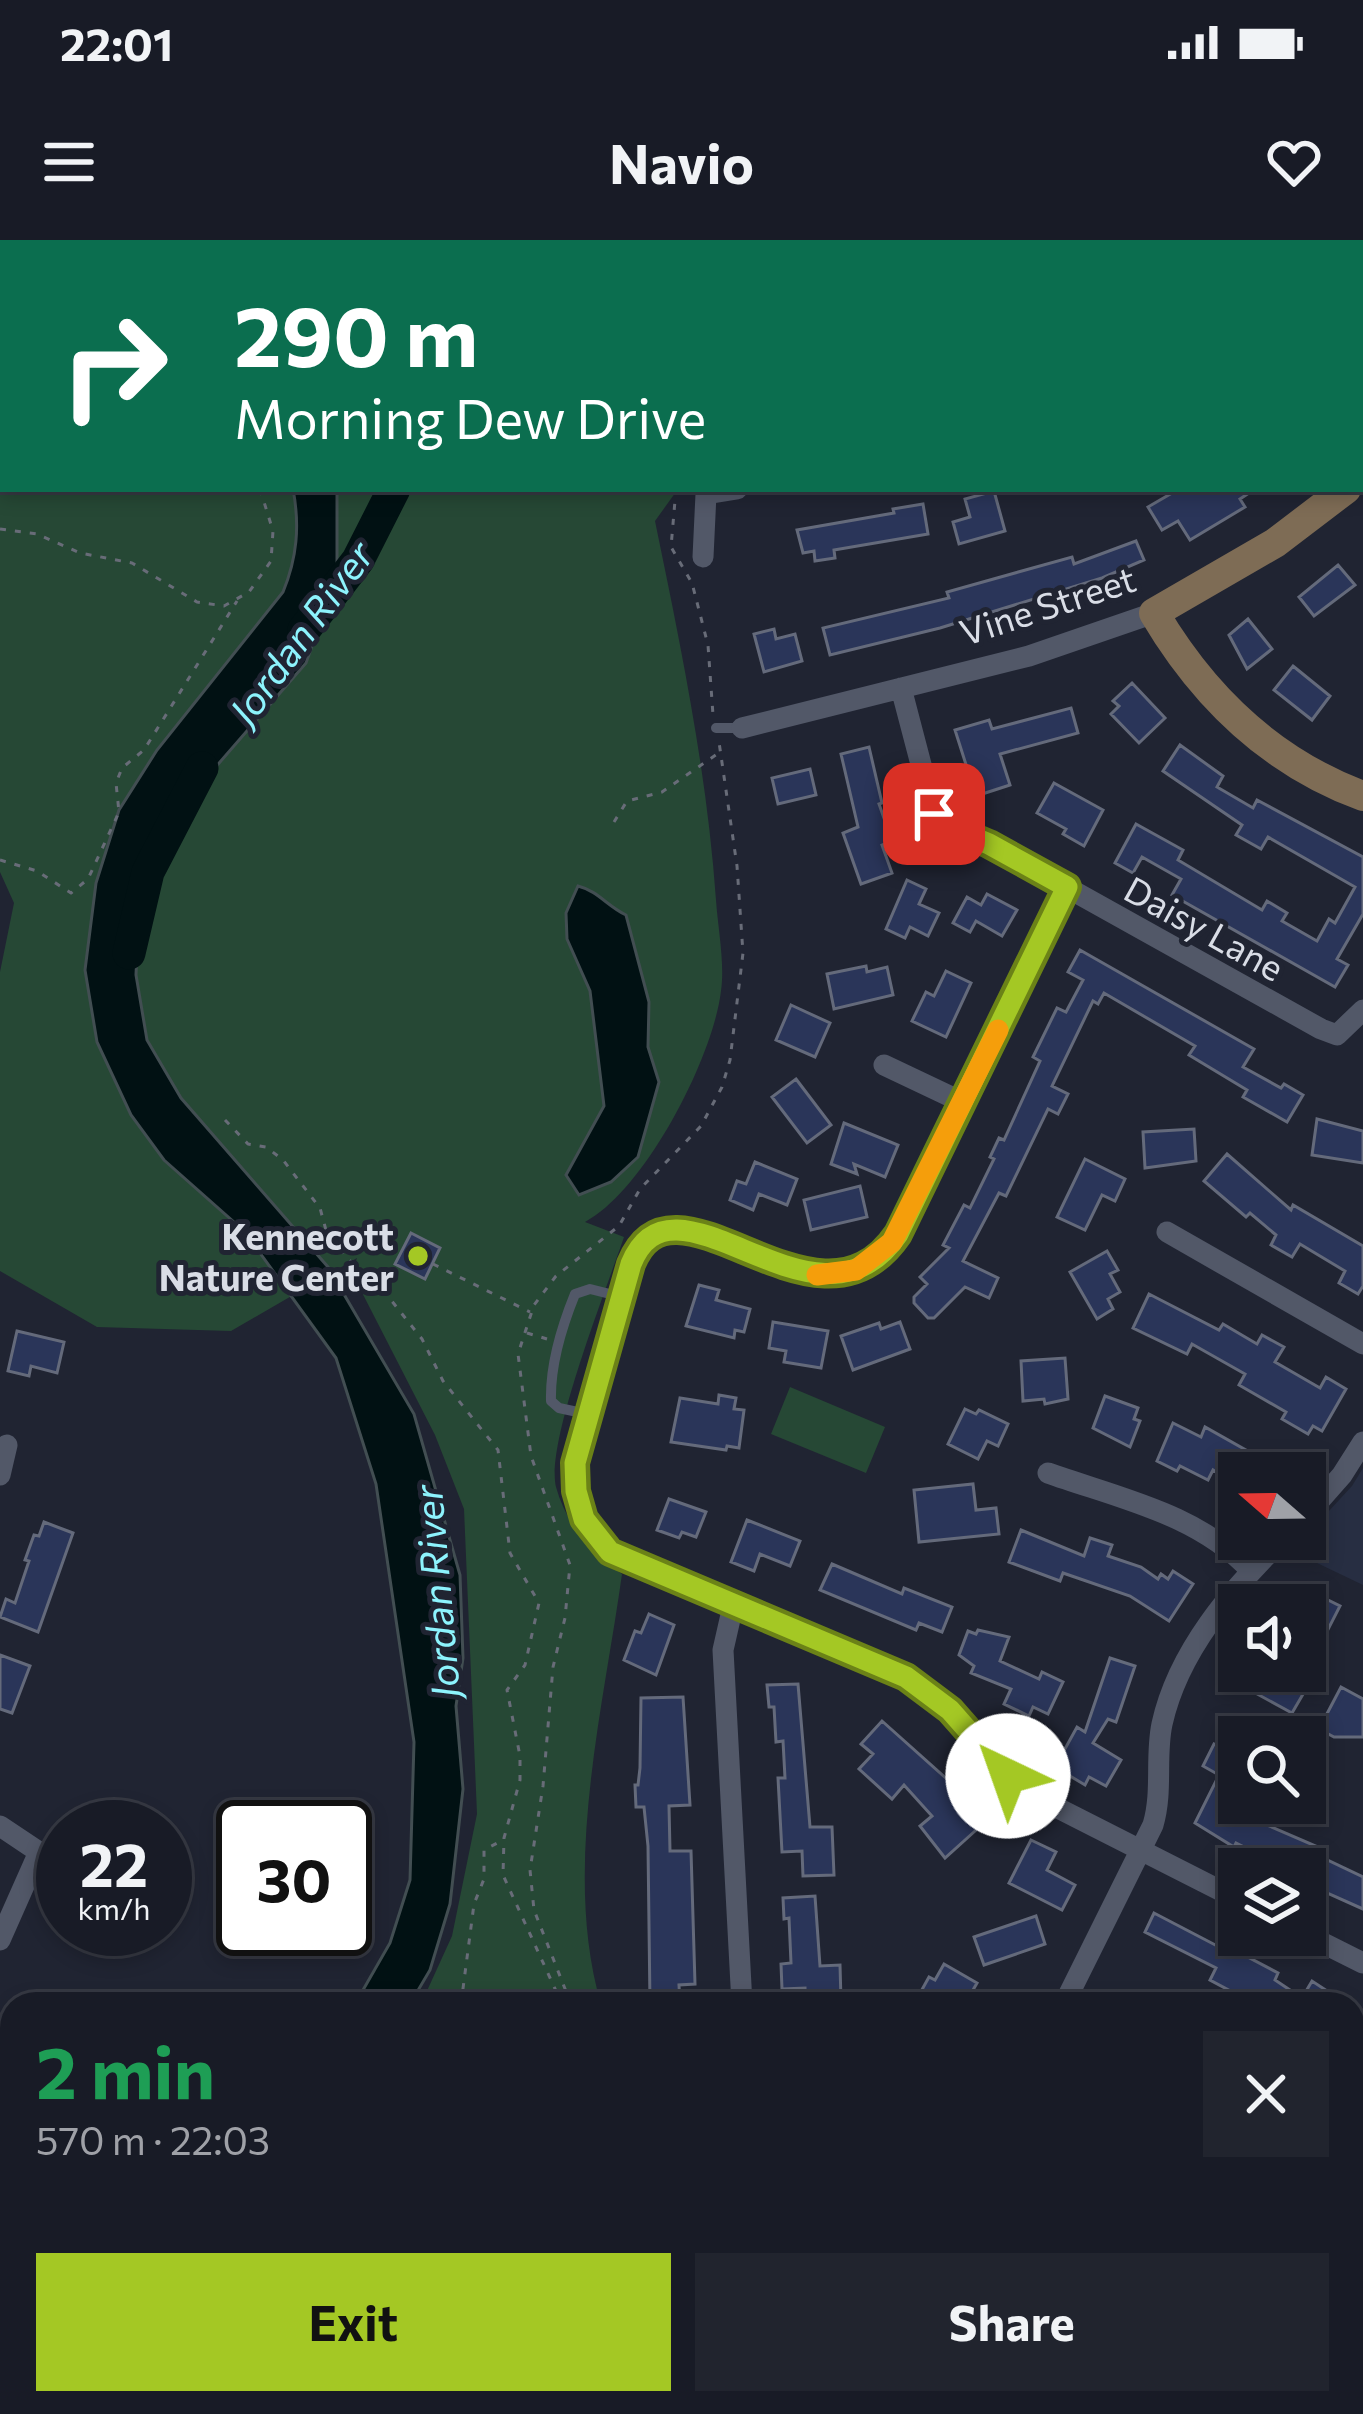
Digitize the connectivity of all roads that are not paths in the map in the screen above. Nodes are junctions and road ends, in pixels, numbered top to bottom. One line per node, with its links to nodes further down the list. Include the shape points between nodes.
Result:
1 (718, 492): 3 (street, via 706,494)
2 (1342, 492): 4 (street, Vine Street, via 1275,543)
3 (703, 557)
4 (1154, 613): 5 (street, Vine Street); 8 (street, via 1234,718 1289,759)
5 (902, 688): 7 (street, Vine Street); 9 (street, Daisy Lane, via 934,814)
6 (716, 728): 7 (lane)
7 (742, 728)
8 (1363, 796)
9 (1067, 887): 10 (street, Daisy Lane, via 1321,1030 1337,1035); 12 (street)
10 (1363, 1010)
11 (884, 1065): 12 (street)
12 (962, 1102): 14 (street, via 898,1234 856,1270 810,1274 682,1229 638,1249)
13 (1167, 1232): 15 (street)
14 (621, 1297): 16 (street); 16 (lane, via 590,1288 575,1294 568,1311 551,1401)
15 (1363, 1344)
16 (587, 1414): 24 (street, via 575,1478 584,1519 600,1543)
17 (1363, 1442): 21 (street)
18 (7, 1445): 20 (street)
19 (1048, 1473): 23 (street, via 1196,1528)
20 (0, 1475)
21 (1326, 1493)
22 (1261, 1560): 23 (street)
23 (1251, 1570): 26 (street, via 1202,1635 1171,1695 1160,1734 1158,1804)
24 (733, 1606): 26 (street, via 919,1685 1029,1792); 31 (street, via 723,1650)
25 (0, 1826): 28 (street, via 39,1852)
26 (1142, 1850): 27 (street); 32 (street)
27 (1218, 1889)
28 (0, 1940)
29 (1326, 1944): 30 (street)
30 (1363, 1963)
31 (741, 1992)
32 (1070, 1992)

